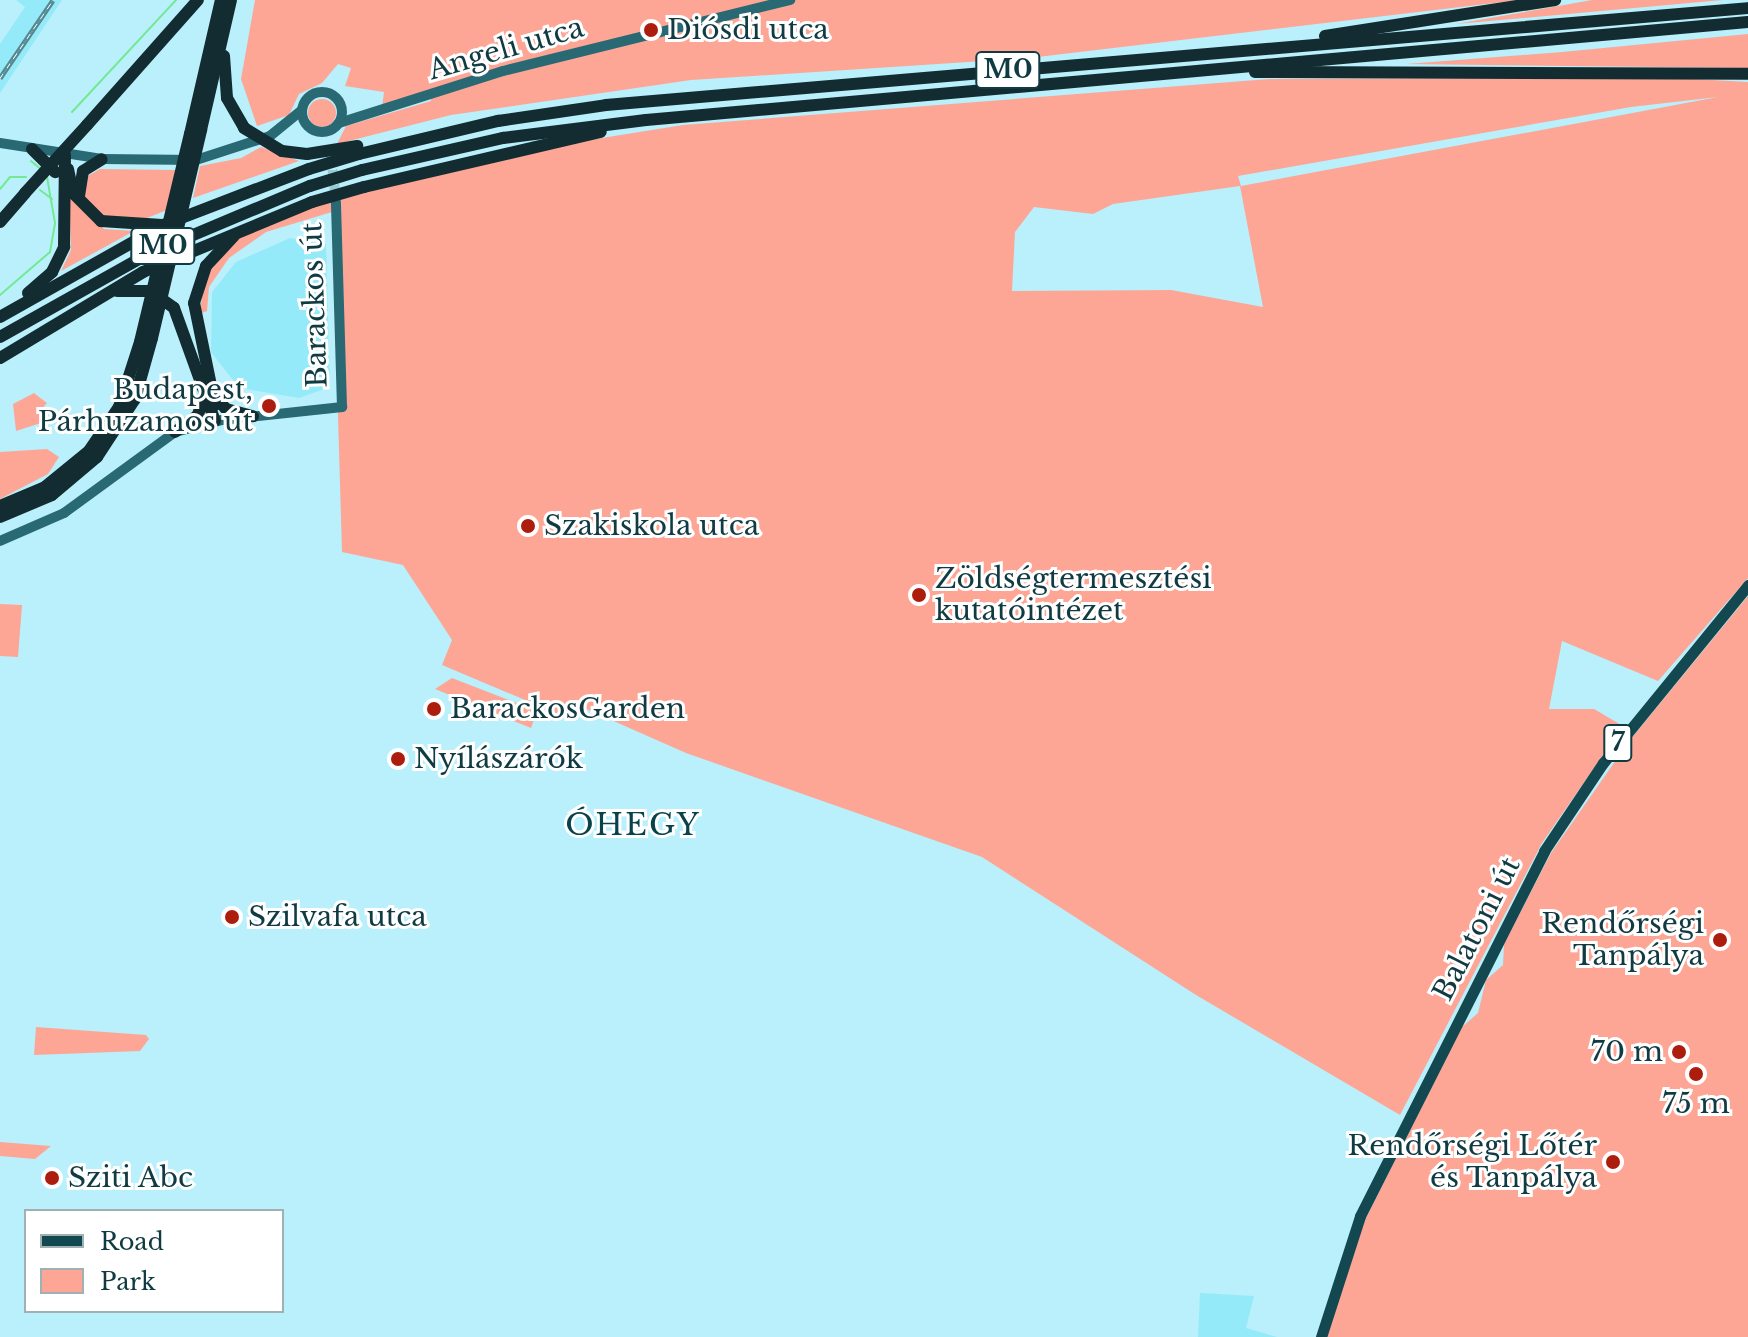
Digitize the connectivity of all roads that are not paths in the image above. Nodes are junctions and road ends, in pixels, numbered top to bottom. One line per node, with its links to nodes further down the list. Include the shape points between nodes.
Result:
1 (198, 0): 26 (highway, bridge)
2 (790, 0): 12 (street, Angeli utca, via 503,71)
3 (1555, 0): 7 (highway, via 1302,38)
4 (227, 3): 19 (highway, bridge, via 225,88 244,128 282,151); 31 (highway, bridge)
5 (1748, 8): 7 (highway, M0)
6 (1748, 22): 8 (highway, M0)
7 (1283, 47): 19 (highway, M0, via 606,105)
8 (1228, 70): 9 (highway, via 1281,75 1478,69); 13 (highway, M0)
9 (1748, 74)
10 (341, 106): 11 (street, via 321,92); 12 (street); 14 (street)
11 (302, 110): 15 (street); 16 (street)
12 (377, 114): 14 (street, Angeli utca)
13 (646, 120): 25 (highway, bridge, via 364,187); 30 (highway, M0, bridge, via 503,138 310,186 148,254)
14 (336, 126): 15 (street); 15 (street, via 329,149)
15 (312, 130): 16 (street)
16 (270, 136): 21 (street, via 196,160)
17 (0, 143): 18 (street)
18 (32, 149): 20 (street); 22 (highway, via 53,166)
19 (358, 150): 27 (highway, M0, bridge)
20 (65, 155): 21 (street); 22 (highway); 24 (highway)
21 (102, 159): 24 (highway, via 80,177)
22 (63, 189): 29 (highway, via 62,255)
23 (336, 202): 33 (street, Barackos út)
24 (80, 203): 27 (highway, via 109,224)
25 (264, 218): 28 (highway); 34 (highway, via 218,249 197,284 195,328)
26 (0, 222)
27 (163, 225): 29 (highway, M0)
28 (69, 313): 32 (highway); 34 (highway, via 126,289 158,295 186,328)
29 (4, 314)
30 (0, 337)
31 (146, 340): 39 (highway, via 119,407 89,451 45,487); 40 (highway, via 135,399 97,457 52,495)
32 (0, 358)
33 (341, 383): 35 (street); 35 (street, Barackos út, via 342,407)
34 (208, 392): 36 (highway, via 224,408); 37 (highway); 38 (highway, via 200,413)
35 (319, 408): 36 (street)
36 (253, 416): 37 (street)
37 (215, 421): 38 (street)
38 (175, 432): 41 (street, via 64,513)
39 (0, 506)
40 (0, 517)
41 (0, 541)
42 (1748, 585): 43 (main road, Balatoni út / 7, via 1603,763 1544,851 1360,1216)
43 (1321, 1337)

